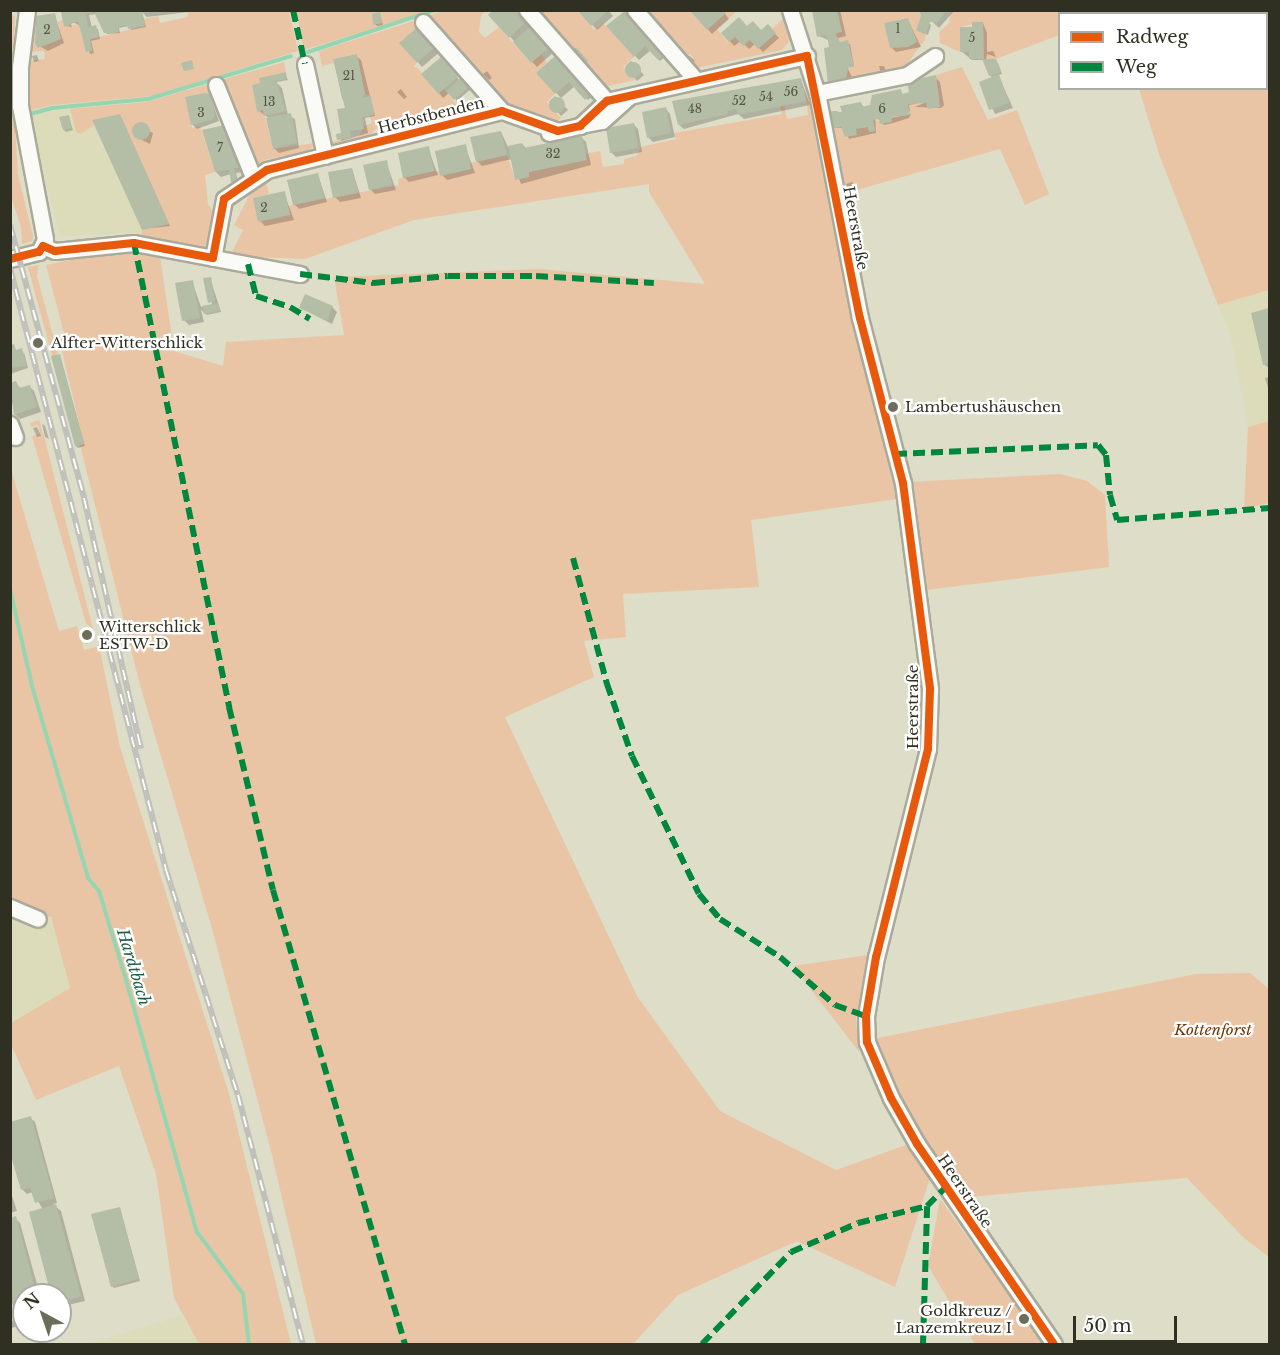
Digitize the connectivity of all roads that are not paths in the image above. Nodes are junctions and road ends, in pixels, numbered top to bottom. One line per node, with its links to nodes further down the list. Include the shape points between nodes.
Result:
1 (27, 10): 20 (street, via 20,106 44,231)
2 (527, 10): 13 (street)
3 (635, 10): 9 (street)
4 (790, 10): 6 (street, Heerstraße)
5 (423, 22): 14 (street)
6 (807, 56): 9 (street, Herbstbenden); 11 (street, Heerstraße)
7 (935, 56): 11 (street, via 907,75)
8 (305, 64): 18 (street)
9 (695, 79): 12 (street, Herbstbenden)
10 (216, 86): 19 (street)
11 (817, 93): 26 (street, Heerstraße, via 851,278 903,483 930,689 928,748 876,957 866,1016 867,1042 891,1098 917,1144)
12 (631, 95): 13 (street, Herbstbenden); 16 (street, Herbstbenden, via 602,121)
13 (607, 101): 16 (street, Herbstbenden)
14 (502, 111): 15 (street, Herbstbenden); 17 (street, Herbstbenden)
15 (485, 116): 17 (street, Herbstbenden, via 539,135); 18 (street, Herbstbenden)
16 (580, 126): 17 (street, Herbstbenden)
17 (558, 131)
18 (325, 156): 19 (street, Herbstbenden)
19 (253, 177): 21 (street, Herbstbenden, via 224,199)
20 (43, 246): 21 (street, via 55,251 134,243); 22 (street, via 39,252)
21 (213, 258): 23 (street)
22 (10, 259)
23 (300, 274)
24 (10, 907): 25 (street)
25 (38, 919)
26 (1054, 1344)

